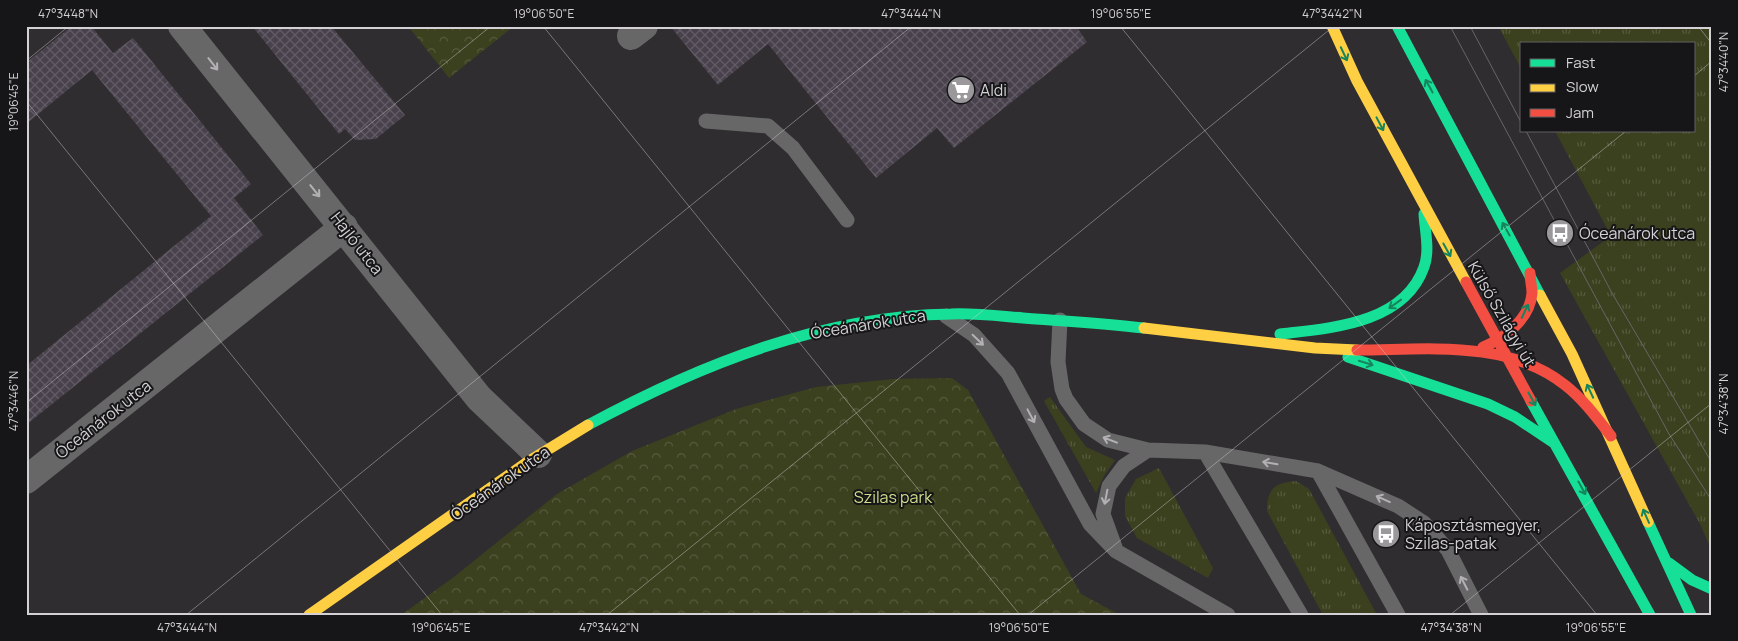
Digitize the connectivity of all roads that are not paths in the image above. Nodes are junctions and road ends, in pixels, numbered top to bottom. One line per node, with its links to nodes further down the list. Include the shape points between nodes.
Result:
1 (182, 26): 7 (street, Hajló utca, one-way to 7)
2 (1332, 26): 5 (street, Külső Szilágyi út, one-way to 5, via 1357,81)
3 (1397, 26): 8 (street, one-way to 3)
4 (706, 121): 6 (lane, via 768,126 793,148)
5 (1424, 207): 11 (street, one-way to 11, via 1424,267 1418,280 1390,308 1375,316 1324,328); 12 (street, Külső Szilágyi út, one-way to 12)
6 (847, 220)
7 (344, 227): 20 (street, Hajló utca, via 479,398); 22 (street, Óceánárok utca)
8 (1530, 271): 12 (street, Óceánárok utca, one-way to 8, via 1518,324 1526,312 1532,294); 16 (street, one-way to 8)
9 (942, 313): 10 (street, Óceánárok utca); 20 (street, Óceánárok utca, via 863,321 757,347 690,374 600,417); 23 (lane, one-way to 23, via 974,335 1008,373 1090,524)
10 (1060, 320): 11 (street, Óceánárok utca); 18 (lane, one-way to 10, via 1108,440 1084,424 1066,399 1058,362)
11 (1244, 338): 13 (street, Óceánárok utca)
12 (1498, 340): 14 (street, Óceánárok utca); 15 (street, Külső Szilágyi út)
13 (1320, 348): 14 (street, Óceánárok utca); 17 (street, one-way to 17, via 1488,404 1515,417)
14 (1472, 350): 15 (street, Óceánárok utca)
15 (1509, 356): 16 (street, Óceánárok utca, via 1536,366 1566,385); 17 (street, Külső Szilágyi út, one-way to 17)
16 (1611, 436): 25 (street, one-way to 16)
17 (1558, 446): 24 (street, Külső Szilágyi út, one-way to 24)
18 (1148, 450): 19 (lane); 23 (lane, one-way to 23, via 1124,466 1109,486 1103,514)
19 (1205, 452): 21 (lane, one-way to 19); 33 (lane)
20 (538, 454): 31 (street, Óceánárok utca)
21 (1318, 471): 34 (lane); 35 (lane, one-way to 21, via 1448,550 1424,523 1398,506)
22 (26, 480)
23 (1116, 551): 32 (lane)
24 (1621, 559): 26 (street); 36 (street, Külső Szilágyi út)
25 (1666, 561): 27 (street, via 1692,580); 30 (street)
26 (1645, 584)
27 (1712, 589)
28 (1670, 602): 30 (street)
29 (1704, 608): 30 (street)
30 (1690, 612)
31 (309, 615)
32 (1228, 615)
33 (1301, 615)
34 (1398, 615)
35 (1481, 615)
36 (1650, 615)

